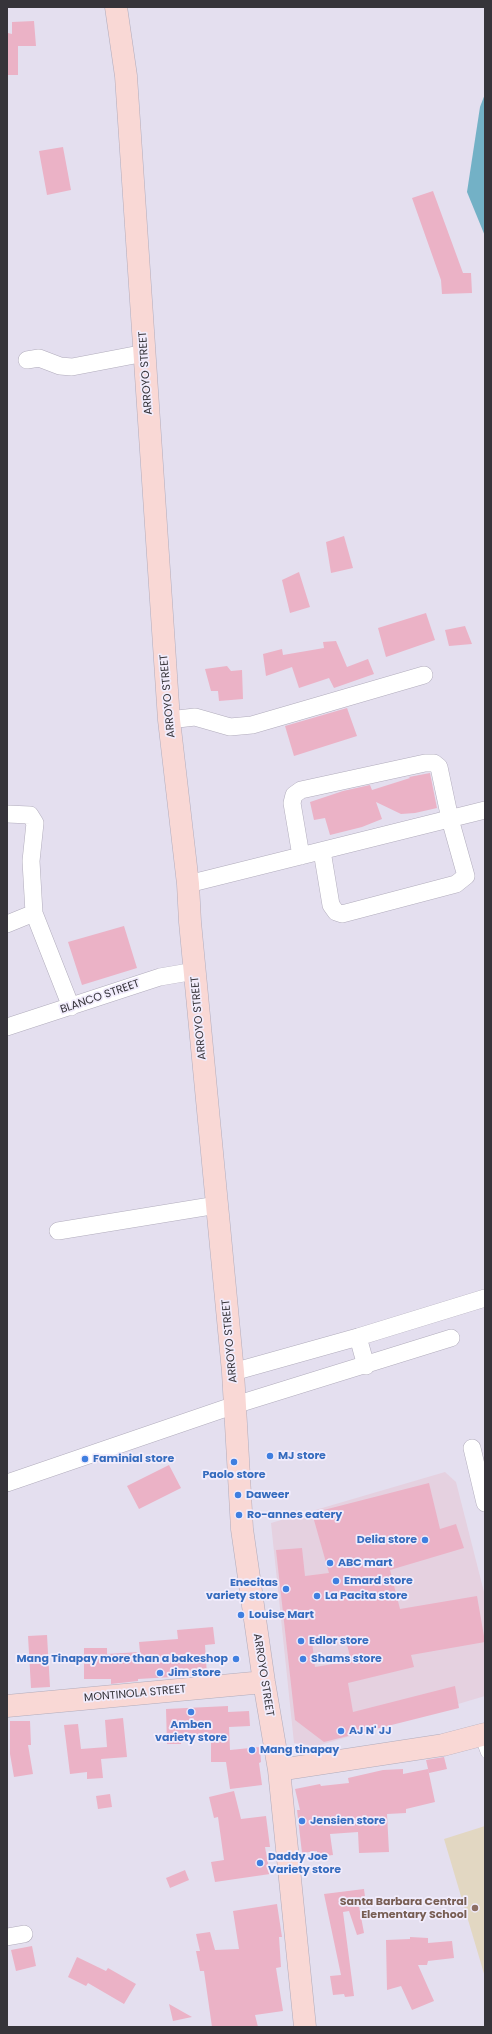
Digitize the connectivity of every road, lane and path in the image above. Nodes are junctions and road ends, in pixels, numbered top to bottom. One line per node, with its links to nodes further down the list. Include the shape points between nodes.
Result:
1 (116, 7): 2 (street, ARROYO STREET, via 126,76)
2 (145, 353): 3 (street, via 72,367 60,366 39,358); 5 (street, ARROYO STREET)
3 (27, 360)
4 (424, 675): 5 (street, via 252,725 230,727 195,717)
5 (169, 720): 11 (street, ARROYO STREET)
6 (485, 810): 8 (street)
7 (7, 814): 12 (street, via 30,815 35,823 31,861)
8 (450, 819): 9 (street); 9 (street, via 466,876 463,880 342,914 336,912 331,905); 10 (street, via 439,767 434,763 301,790 294,795 292,803)
9 (322, 851): 10 (street)
10 (301, 856): 11 (street)
11 (188, 884): 14 (street, ARROYO STREET)
12 (34, 913): 13 (street); 15 (street)
13 (7, 924)
14 (194, 972): 15 (street, BLANCO STREET, via 160,976); 17 (street, ARROYO STREET)
15 (71, 1007): 16 (street, BLANCO STREET)
16 (7, 1028)
17 (217, 1205): 18 (street); 23 (street, ARROYO STREET)
18 (58, 1231)
19 (485, 1298): 20 (street)
20 (358, 1337): 22 (street); 23 (street)
21 (451, 1338): 22 (street)
22 (366, 1366): 24 (street)
23 (233, 1372): 24 (street, ARROYO STREET)
24 (235, 1405): 26 (street); 28 (street, ARROYO STREET, via 242,1529)
25 (472, 1448): 27 (street)
26 (7, 1483)
27 (485, 1503)
28 (264, 1682): 29 (street, MONTINOLA STREET); 31 (street, ARROYO STREET)
29 (7, 1706)
30 (483, 1741): 31 (street)
31 (279, 1770): 34 (street, ARROYO STREET)
32 (24, 1934): 33 (street)
33 (7, 1938)
34 (306, 2027)

